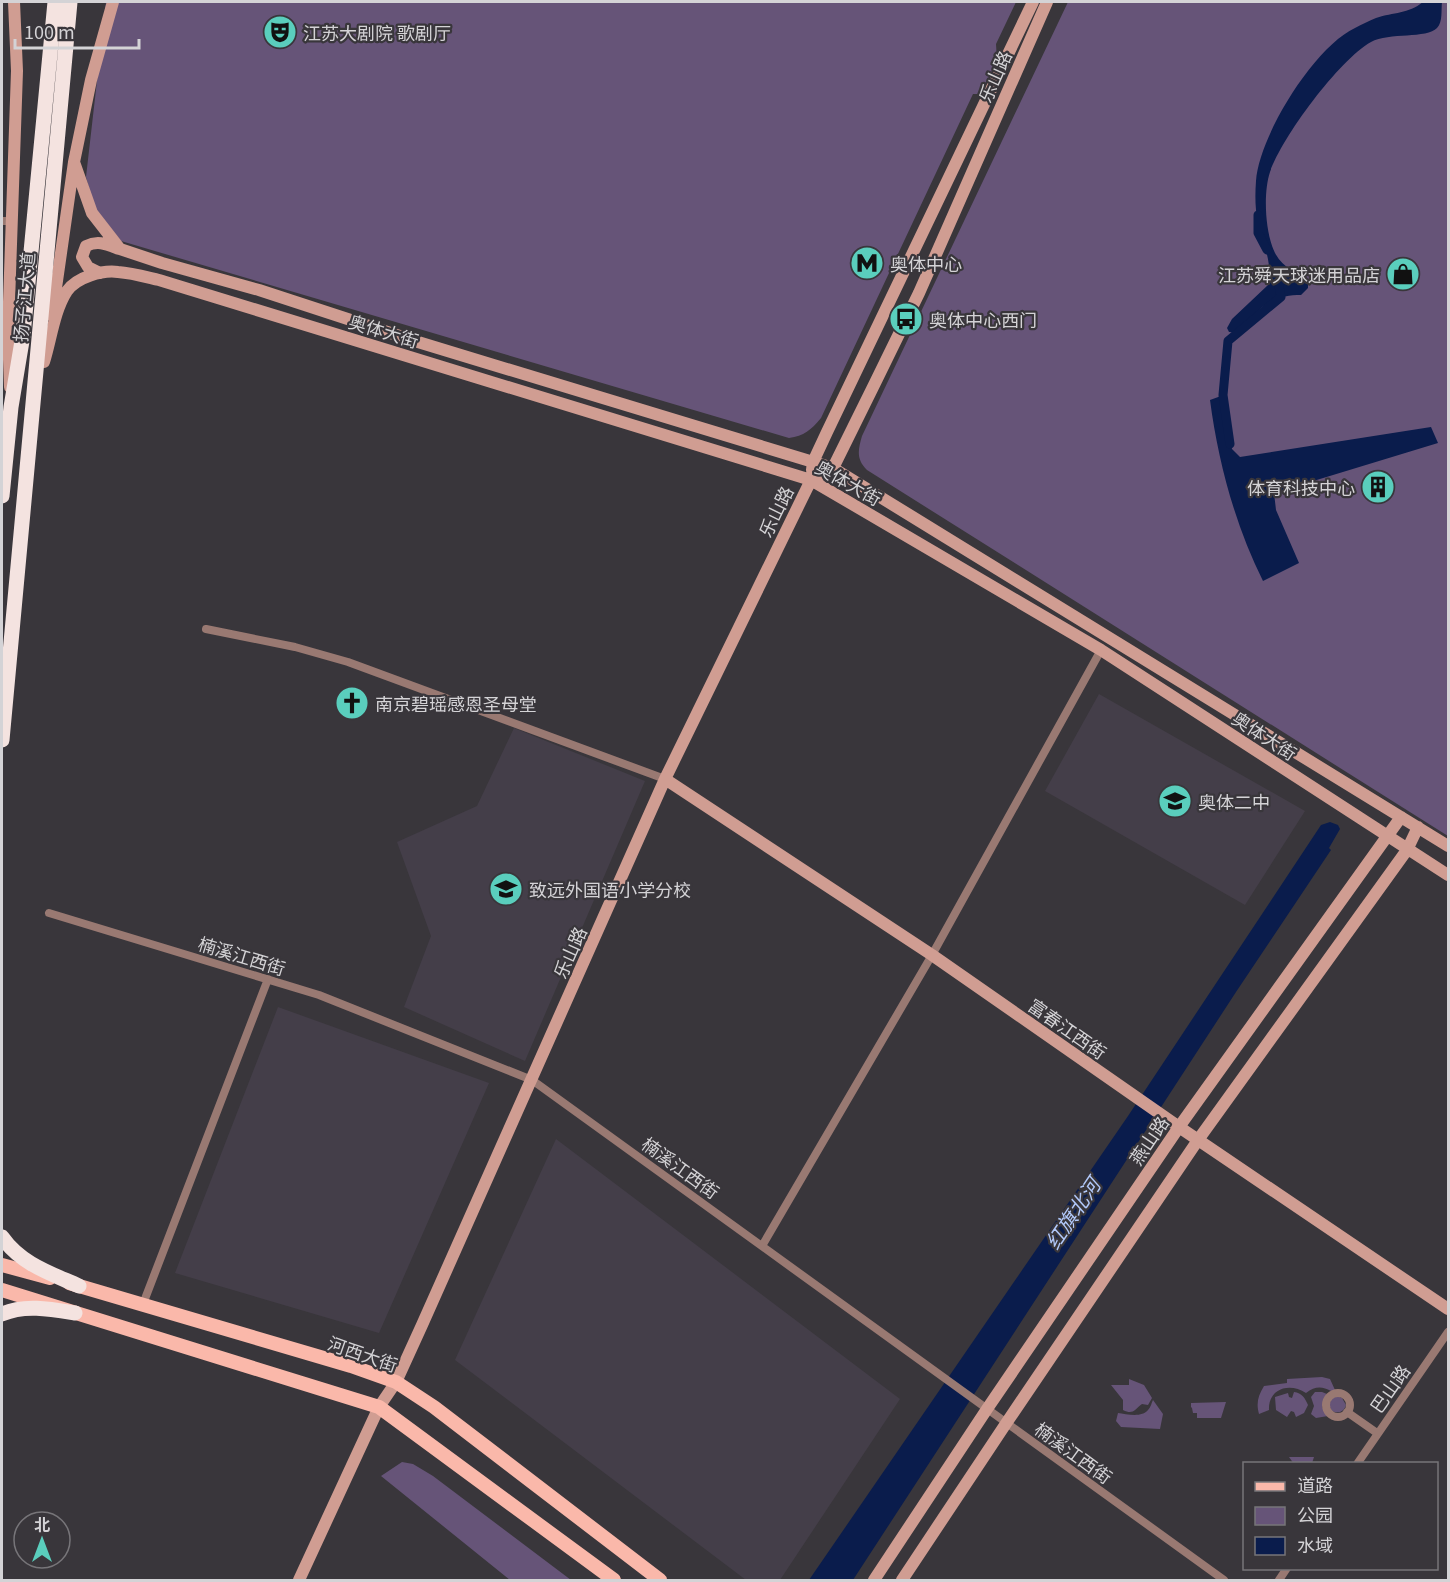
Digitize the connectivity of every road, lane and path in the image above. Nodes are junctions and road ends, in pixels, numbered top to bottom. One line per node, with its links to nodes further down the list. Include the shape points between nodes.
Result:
1 (14, 2): 8 (main road, via 17,71)
2 (55, 2): 13 (highway, 扬子江大道, via 23,335)
3 (70, 2): 18 (highway, 扬子江大道)
4 (113, 2): 7 (main road)
5 (1033, 2): 14 (main road, 乐山路)
6 (1047, 2): 15 (main road, 乐山路, via 918,293)
7 (74, 162): 10 (main road, via 92,213); 12 (main road)
8 (7, 222): 9 (main road)
9 (7, 242): 13 (main road)
10 (120, 249): 11 (main road, 奥体大街, via 94,242 86,246 82,257 88,267); 14 (main road, 奥体大街)
11 (100, 273): 12 (main road, via 68,290); 16 (main road, 奥体大街, via 117,271 159,280)
12 (44, 362): 18 (main road)
13 (11, 407): 17 (highway, 扬子江大道)
14 (813, 462): 15 (main road, 奥体大街); 16 (main road, 乐山路)
15 (833, 468): 16 (main road, 乐山路); 23 (main road, 奥体大街)
16 (811, 480): 20 (main road, 奥体大街); 22 (main road, 乐山路)
17 (2, 496)
18 (24, 498): 21 (highway, 扬子江大道)
19 (206, 629): 22 (street, via 348,662)
20 (1101, 650): 25 (main road, 奥体大街); 30 (street)
21 (2, 740)
22 (665, 779): 30 (main road, 富春江西街); 32 (main road, 乐山路)
23 (1401, 818): 24 (main road, 奥体大街); 25 (main road, 燕山路)
24 (1418, 827): 26 (main road, 奥体大街); 27 (main road)
25 (1388, 836): 27 (main road, 奥体大街); 33 (main road, 燕山路)
26 (1449, 846)
27 (1407, 850): 28 (main road, 奥体大街); 34 (main road)
28 (1449, 875)
29 (49, 914): 31 (street, 楠溪江西街)
30 (932, 955): 33 (main road, 富春江西街); 36 (street)
31 (268, 980): 32 (street, 楠溪江西街, via 319,995); 40 (street)
32 (532, 1080): 36 (street, 楠溪江西街); 45 (main road, 乐山路)
33 (1179, 1127): 34 (main road, 富春江西街); 47 (main road, 燕山路)
34 (1198, 1140): 41 (main road, 富春江西街); 49 (main road)
35 (2, 1237): 38 (highway, via 27,1263)
36 (762, 1246): 47 (street, 楠溪江西街)
37 (2, 1265): 38 (main road, 河西大街)
38 (80, 1286): 40 (main road, 河西大街)
39 (2, 1290): 42 (main road)
40 (143, 1304): 45 (main road, 河西大街)
41 (1449, 1309)
42 (75, 1313): 43 (highway, via 31,1308); 46 (main road)
43 (2, 1314)
44 (1449, 1332): 50 (street, 巴山路)
45 (396, 1382): 46 (main road, 乐山路); 54 (main road, 河西大街)
46 (379, 1407): 52 (main road, 乐山路); 53 (main road)
47 (987, 1409): 49 (street, 楠溪江西街); 55 (main road, 燕山路)
48 (1347, 1412): 50 (street)
49 (1006, 1423): 56 (main road); 57 (street, 楠溪江西街)
50 (1377, 1433): 51 (street, 巴山路)
51 (1358, 1462)
52 (299, 1581)
53 (614, 1581)
54 (660, 1581)
55 (874, 1581)
56 (903, 1581)
57 (1224, 1581)

